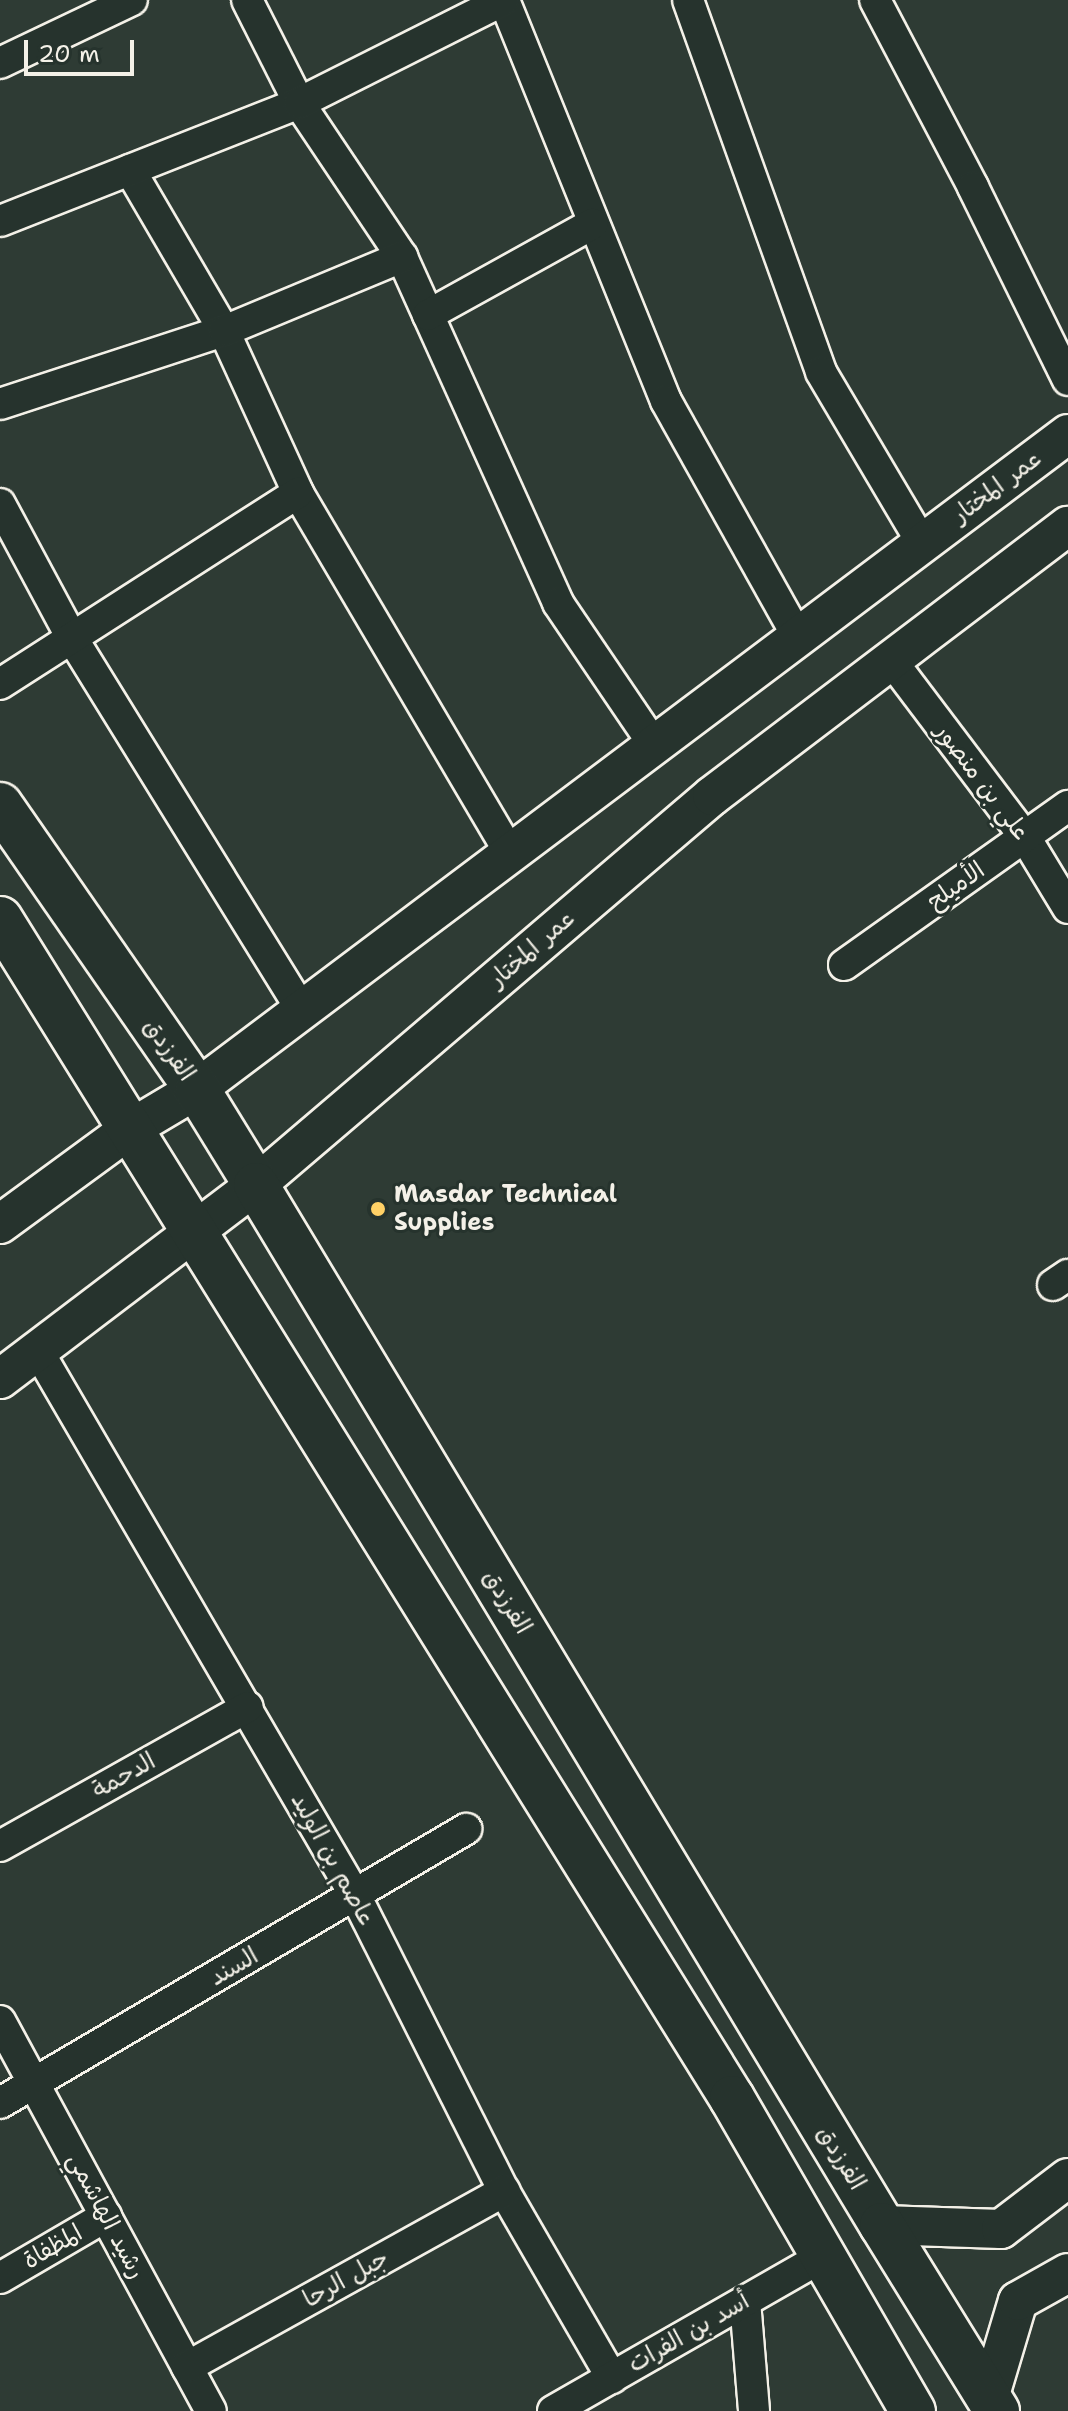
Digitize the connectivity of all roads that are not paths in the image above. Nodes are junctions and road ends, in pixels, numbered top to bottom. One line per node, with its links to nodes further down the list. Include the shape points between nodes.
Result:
1 (132, 0): 6 (street)
2 (247, 0): 7 (street)
3 (504, 0): 7 (street); 10 (street)
4 (688, 0): 20 (street, via 821,372)
5 (881, 2): 14 (street)
6 (0, 63)
7 (299, 103): 8 (street); 11 (street)
8 (130, 170): 9 (street); 13 (street)
9 (0, 221)
10 (592, 224): 12 (street); 21 (street, via 666,401)
11 (402, 257): 12 (street); 13 (street)
12 (428, 315): 25 (street, via 558,603)
13 (224, 331): 15 (street); 17 (street)
14 (1068, 380)
15 (0, 404)
16 (1068, 434): 20 (street, عمر المختار)
17 (298, 493): 22 (street); 29 (street)
18 (0, 504): 22 (street)
19 (1068, 526): 23 (street, عمر المختار)
20 (922, 543): 21 (street, عمر المختار)
21 (798, 637): 25 (street, عمر المختار)
22 (72, 638): 24 (street); 33 (street)
23 (891, 660): 28 (street, علي بن منصور); 36 (street, عمر المختار, via 712,796)
24 (0, 684)
25 (654, 745): 29 (street, عمر المختار)
26 (0, 805): 34 (main road, الفرزدق)
27 (1068, 806): 28 (street, الأميلح)
28 (1025, 837): 30 (street, علي بن منصور); 32 (street, الأميلح)
29 (510, 853): 33 (street, عمر المختار)
30 (1068, 908)
31 (0, 919): 35 (main road)
32 (844, 965)
33 (302, 1010): 34 (street, عمر المختار)
34 (197, 1089): 35 (street, عمر المختار); 36 (main road, الفرزدق)
35 (130, 1129): 37 (street, عمر المختار); 38 (main road)
36 (256, 1185): 38 (street, عمر المختار); 51 (main road, الفرزدق)
37 (0, 1224)
38 (192, 1233): 39 (street, عمر المختار); 52 (main road, via 732,2098)
39 (38, 1351): 40 (street, عمر المختار); 41 (street, عاصم بن الوليد)
40 (0, 1379)
41 (248, 1707): 43 (street, الدحمة); 44 (street, عاصم بن الوليد)
42 (466, 1829): 44 (street, السند)
43 (0, 1846)
44 (356, 1897): 46 (street, السند); 49 (street, عاصم بن الوليد)
45 (0, 2021): 46 (street, رشيد الهاشمي)
46 (33, 2083): 47 (street, السند); 50 (street, رشيد الهاشمي)
47 (0, 2103)
48 (1068, 2178): 51 (street, via 1001,2229)
49 (504, 2191): 56 (street, جبل الرحا); 57 (street, عاصم بن الوليد)
50 (106, 2216): 54 (street, المظفاة); 56 (street, رشيد الهاشمي)
51 (882, 2225): 58 (main road, الفرزدق)
52 (824, 2256): 55 (street, أسد بن الفرات); 62 (main road)
53 (1068, 2273): 58 (street, via 1018,2301)
54 (0, 2278)
55 (745, 2301): 57 (street, أسد بن الفرات); 61 (street)
56 (187, 2367): 59 (street, رشيد الهاشمي)
57 (612, 2378): 60 (street, أسد بن الفرات)
58 (993, 2405)
59 (211, 2411)
60 (553, 2411)
61 (754, 2411)
62 (913, 2411)

